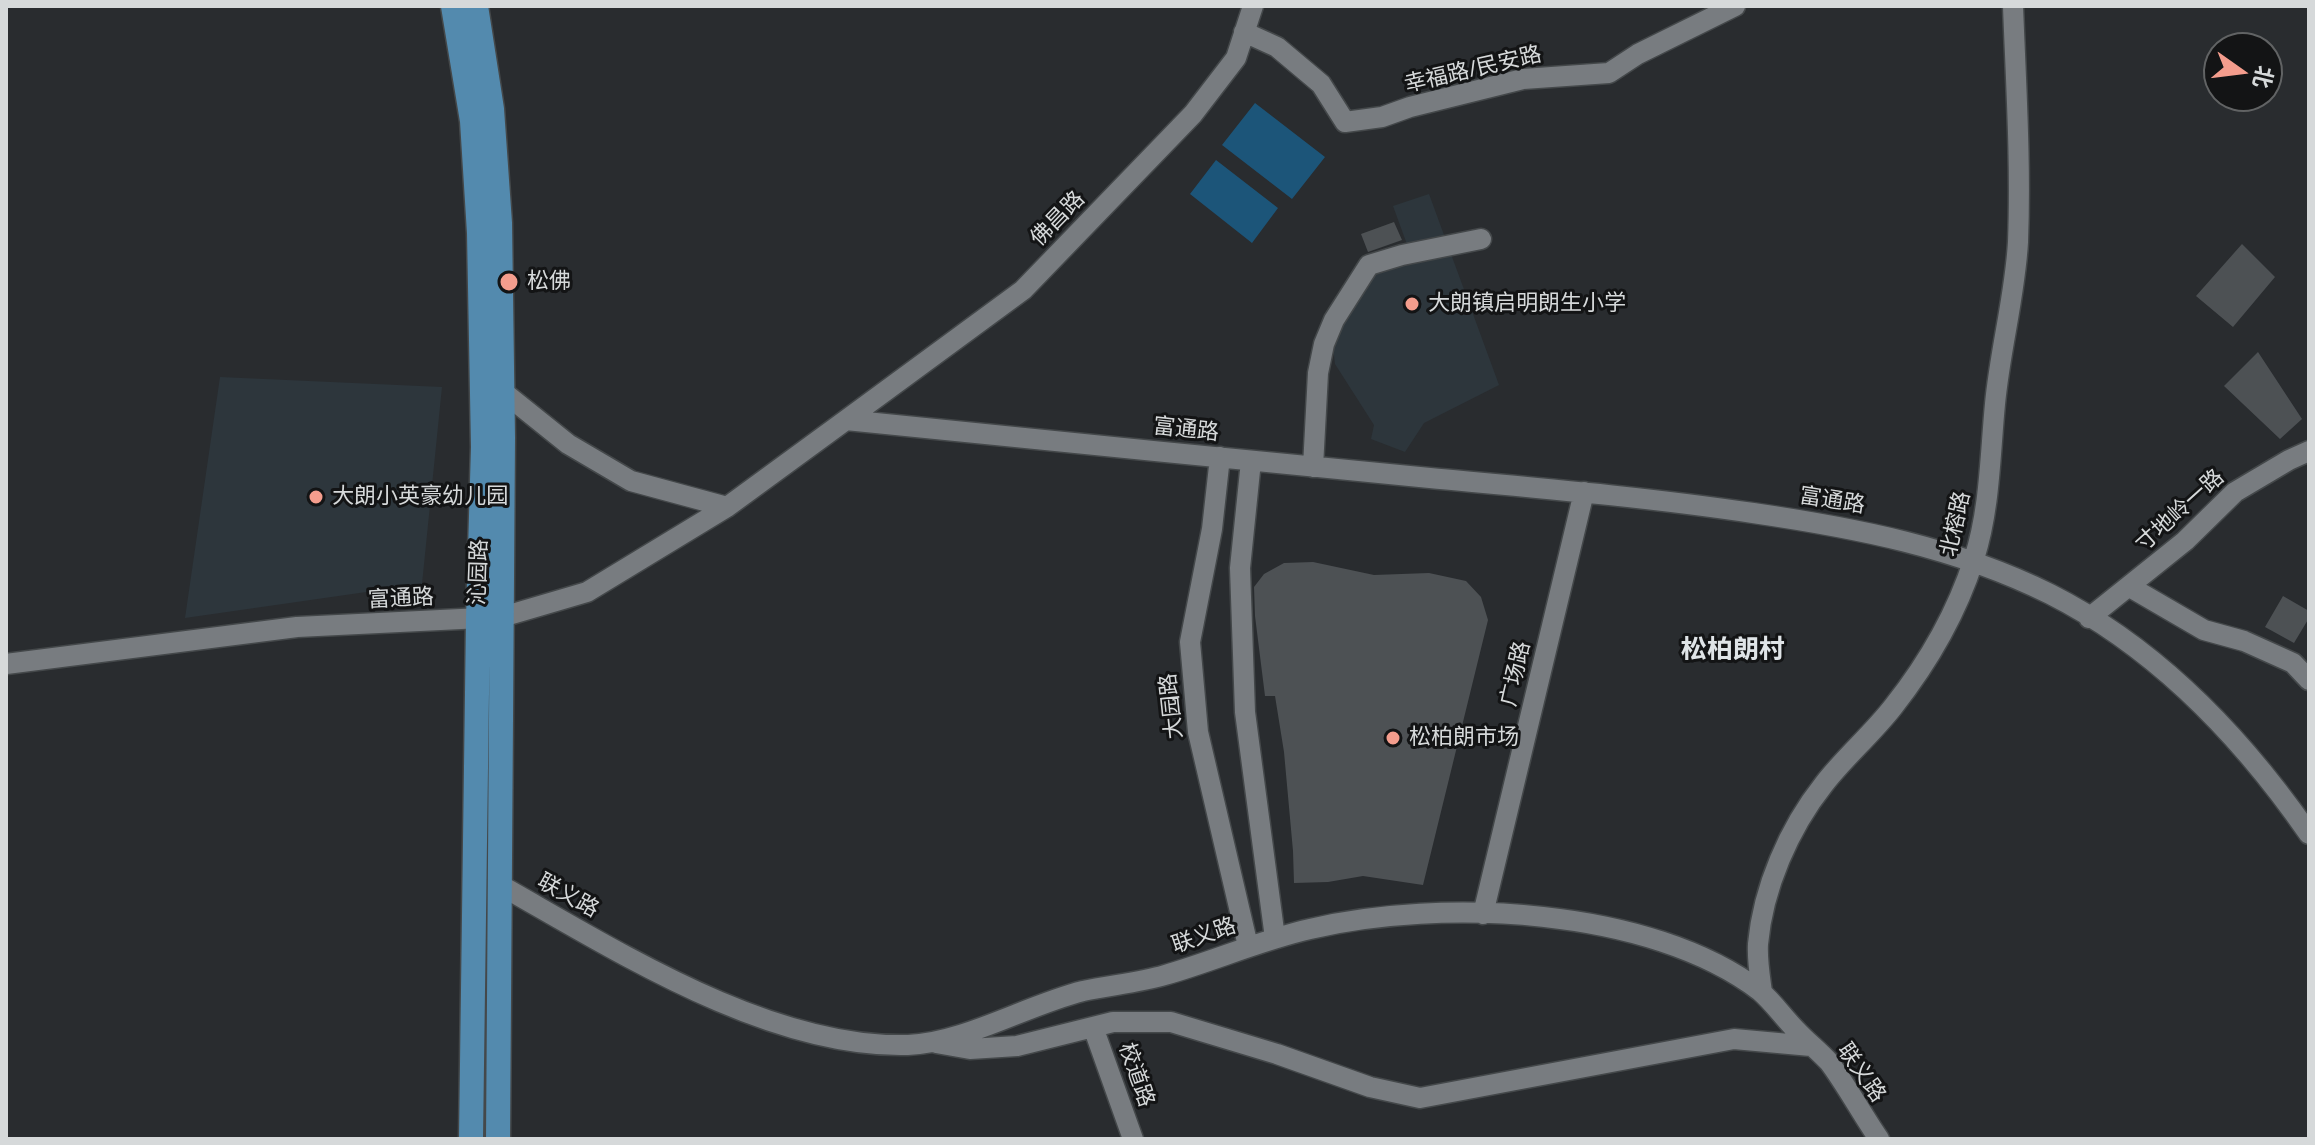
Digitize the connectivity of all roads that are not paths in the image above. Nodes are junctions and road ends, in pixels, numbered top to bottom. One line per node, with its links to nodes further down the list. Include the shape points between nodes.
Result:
1 (453, 6): 18 (main road, 沁园路, via 472,121 479,233)
2 (476, 6): 8 (main road, 沁园路, via 493,123 500,223)
3 (1253, 6): 6 (street, 佛昌路)
4 (1735, 6): 6 (street, 幸福路/民安路, via 1609,73 1523,79 1345,122 1321,84 1277,47)
5 (2013, 6): 16 (street, 北榕路, via 2018,244 1990,478)
6 (1244, 32): 9 (street, 佛昌路, via 1236,58 1193,114 1023,290)
7 (1481, 239): 13 (street, via 1369,265 1324,344)
8 (502, 391): 15 (street, via 568,444 631,481); 18 (main road, 沁园路)
9 (846, 420): 11 (street, 富通路); 15 (street, 富通路)
10 (2309, 451): 17 (street, 寸地岭一路, via 2235,492)
11 (1220, 457): 12 (street, 富通路); 26 (street, 大园路, via 1190,642 1198,732)
12 (1251, 461): 13 (street, 富通路); 25 (street, via 1240,568 1245,712)
13 (1313, 467): 14 (street, 富通路)
14 (1584, 492): 16 (street, 富通路, via 1866,531); 24 (street, 广场路)
15 (727, 507): 18 (street, 富通路, via 587,592)
16 (1974, 561): 19 (street, 富通路); 27 (street, 北榕路, via 1950,620 1894,705 1824,783 1774,871 1758,946)
17 (2130, 587): 19 (street, 寸地岭一路); 21 (street, via 2204,630 2293,663)
18 (490, 618): 20 (street, 富通路, via 297,627); 23 (main road, 沁园路); 31 (main road, 沁园路)
19 (2089, 618): 22 (street, 富通路, via 2136,647 2211,712)
20 (6, 664)
21 (2309, 680)
22 (2309, 834)
23 (500, 885): 29 (street, 联义路, via 713,998 808,1033 872,1043); 32 (main road, 沁园路)
24 (1483, 914): 25 (street, 联义路, via 1411,912); 27 (street, 联义路, via 1617,927 1683,947)
25 (1275, 938): 26 (street, 联义路)
26 (1248, 946): 29 (street, 联义路, via 1163,976 1081,992)
27 (1762, 992): 30 (street, 联义路)
28 (1093, 1027): 29 (street, via 1017,1046 970,1049); 30 (street, via 1171,1022 1370,1087 1420,1098 1734,1039); 33 (street, 校道路)
29 (935, 1043)
30 (1811, 1046): 34 (street, 联义路, via 1829,1062)
31 (471, 1139)
32 (498, 1139)
33 (1133, 1139)
34 (1879, 1139)

